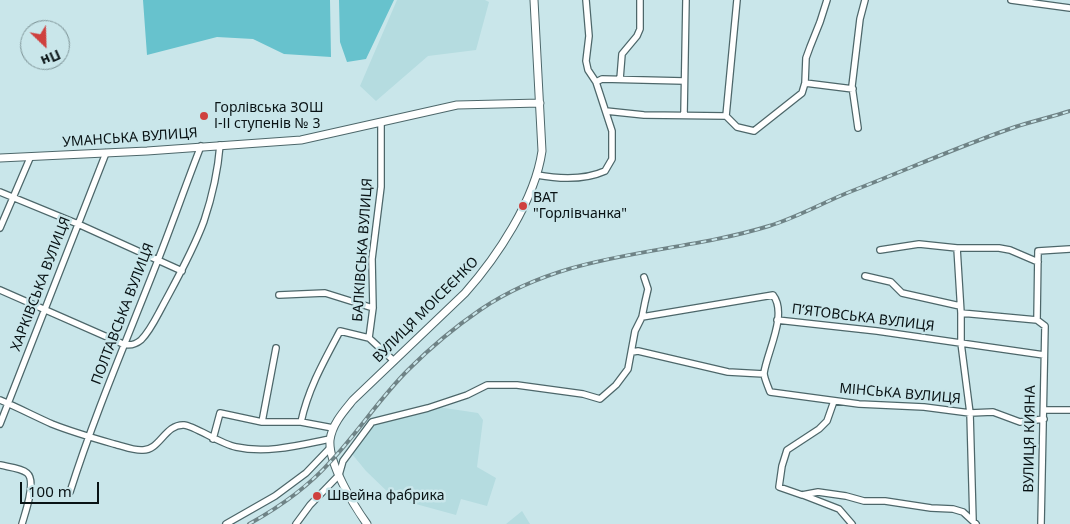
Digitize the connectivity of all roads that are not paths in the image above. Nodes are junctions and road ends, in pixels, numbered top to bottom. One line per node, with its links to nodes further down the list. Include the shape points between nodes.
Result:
1 (534, 0): 15 (street, ВУЛИЦЯ МОІСЕЄНКО)
2 (586, 0): 12 (street, via 589,36 586,61)
3 (640, 0): 10 (street, via 640,29 622,54)
4 (686, 0): 11 (street)
5 (737, 0): 18 (street)
6 (827, 0): 13 (street, via 806,58)
7 (864, 0): 14 (street)
8 (1011, 0): 9 (street)
9 (1070, 8)
10 (620, 79): 11 (street); 12 (street)
11 (684, 80): 17 (street)
12 (596, 82): 16 (street)
13 (806, 83): 14 (street); 18 (street, via 802,93 754,131 737,127)
14 (853, 89): 20 (street)
15 (540, 103): 19 (street, УМАНСЬКА ВУЛИЦЯ, via 457,105); 26 (street, ВУЛИЦЯ МОІСЕЄНКО, via 542,151)
16 (606, 111): 17 (street, via 644,115); 26 (street, via 612,132 612,158 605,172 563,178)
17 (684, 114): 18 (street)
18 (726, 116)
19 (381, 123): 21 (street, УМАНСЬКА ВУЛИЦЯ, via 301,140); 42 (street, БАЛКІВСЬКА ВУЛИЦЯ, via 381,187 372,259)
20 (858, 128)
21 (220, 145): 22 (street, УМАНСЬКА ВУЛИЦЯ); 36 (street, via 204,220)
22 (201, 146): 23 (street, УМАНСЬКА ВУЛИЦЯ); 34 (street, ПОЛТАВСЬКА ВУЛИЦЯ)
23 (106, 153): 25 (street, УМАНСЬКА ВУЛИЦЯ); 29 (street, ХАРКІВСЬКА ВУЛИЦЯ)
24 (0, 158): 25 (street, УМАНСЬКА ВУЛИЦЯ)
25 (30, 158): 28 (street)
26 (537, 175): 54 (street, ВУЛИЦЯ МОІСЕЄНКО, via 507,236 488,266 465,293)
27 (0, 192): 28 (street)
28 (12, 198): 29 (street); 30 (street)
29 (78, 224): 34 (street); 43 (street, ХАРКІВСЬКА ВУЛИЦЯ)
30 (0, 228)
31 (956, 248): 33 (street, via 919,244); 35 (street, via 999,248); 41 (street)
32 (1070, 249): 35 (street, via 1038,251)
33 (880, 250)
34 (158, 260): 36 (street); 50 (street, ПОЛТАВСЬКА ВУЛИЦЯ)
35 (1038, 262): 47 (street)
36 (182, 271): 50 (street, via 140,341 130,346)
37 (866, 276): 41 (street, via 891,282 902,293)
38 (644, 277): 45 (street, via 648,289)
39 (0, 290): 43 (street)
40 (279, 295): 42 (street, via 325,293)
41 (960, 306): 44 (street)
42 (373, 308): 48 (street, БАЛКІВСЬКА ВУЛИЦЯ)
43 (44, 309): 50 (street); 58 (street, ХАРКІВСЬКА ВУЛИЦЯ)
44 (961, 313): 47 (street); 49 (street)
45 (642, 317): 46 (street, П’ЯТОВСЬКА ВУЛИЦЯ, via 773,294 777,299); 52 (street, via 635,331)
46 (778, 320): 49 (street, П’ЯТОВСЬКА ВУЛИЦЯ); 55 (street)
47 (1037, 320): 53 (street, ВУЛИЦЯ КИЯНА, via 1045,326)
48 (369, 338): 54 (street); 64 (street, БАЛКІВСЬКА ВУЛИЦЯ, via 340,331 306,400)
49 (961, 343): 53 (street, П’ЯТОВСЬКА ВУЛИЦЯ); 61 (street)
50 (123, 344): 67 (street, ПОЛТАВСЬКА ВУЛИЦЯ)
51 (276, 348): 63 (street)
52 (632, 352): 55 (street, via 728,372); 72 (street, via 628,369 600,399 517,385 487,385 428,408 372,422 343,461)
53 (1044, 356): 59 (street, ВУЛИЦЯ КИЯНА)
54 (394, 361): 66 (street, ВУЛИЦЯ МОІСЕЄНКО, via 353,400)
55 (764, 374): 57 (street, МІНСЬКА ВУЛИЦЯ, via 770,392)
56 (0, 400): 58 (street)
57 (834, 401): 61 (street, МІНСЬКА ВУЛИЦЯ); 74 (street, via 827,421 787,450 779,487)
58 (8, 403): 65 (street, ХАРКІВСЬКА ВУЛИЦЯ); 67 (street)
59 (1044, 410): 60 (street); 62 (street, ВУЛИЦЯ КИЯНА)
60 (1070, 410)
61 (970, 413): 62 (street, МІНСЬКА ВУЛИЦЯ, via 993,412 1020,422); 75 (street)
62 (1044, 419): 81 (street, ВУЛИЦЯ КИЯНА)
63 (262, 422): 64 (street); 68 (street, via 220,414)
64 (301, 422): 66 (street)
65 (0, 424)
66 (333, 428): 69 (street, ВУЛИЦЯ МОІСЕЄНКО)
67 (88, 437): 68 (street, via 145,451 169,430 186,425); 73 (street, ПОЛТАВСЬКА ВУЛИЦЯ)
68 (213, 439): 69 (street, via 236,447 256,449 286,448)
69 (330, 439): 70 (street, ВУЛИЦЯ МОІСЕЄНКО)
70 (330, 450): 72 (street, ВУЛИЦЯ МОІСЕЄНКО); 77 (street, via 306,473 274,496)
71 (0, 465): 76 (street, via 30,476 32,484)
72 (338, 475): 78 (street); 79 (street, ВУЛИЦЯ МОІСЕЄНКО)
73 (70, 492)
74 (802, 495): 75 (street, via 818,492 864,501 953,509 963,512); 80 (street, via 839,509)
75 (974, 523)
76 (22, 524)
77 (226, 524)
78 (296, 524)
79 (367, 524)
80 (852, 524)
81 (1041, 524)

